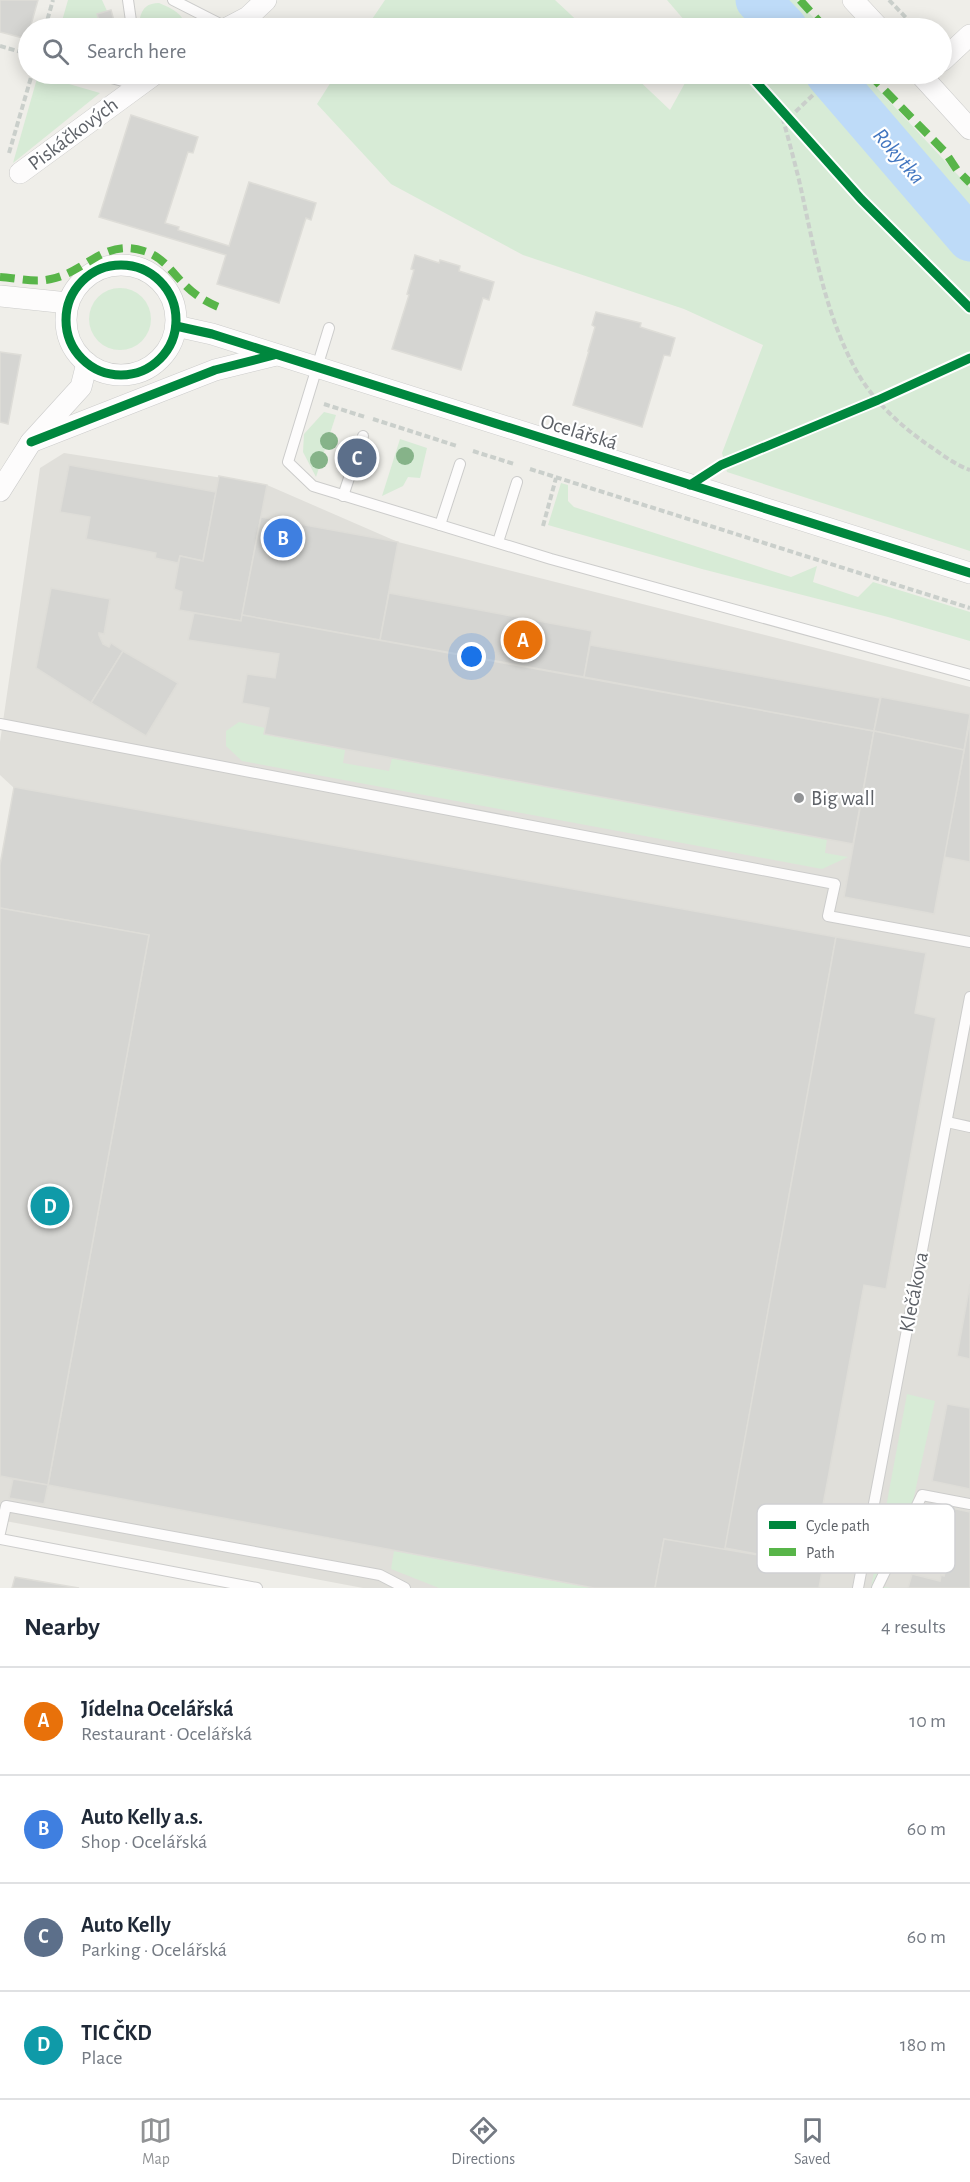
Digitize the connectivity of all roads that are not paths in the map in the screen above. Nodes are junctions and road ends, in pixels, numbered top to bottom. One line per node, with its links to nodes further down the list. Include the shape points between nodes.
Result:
1 (173, 0): 6 (lane)
2 (266, 0): 7 (street)
3 (853, 0): 8 (street)
4 (127, 1): 5 (lane)
5 (130, 18)
6 (208, 18)
7 (246, 18)
8 (870, 18)
9 (970, 35): 10 (street)
10 (952, 52)
11 (140, 84): 14 (street, Piskáčkových)
12 (931, 84): 13 (street)
13 (970, 129)
14 (13, 168)
15 (0, 296): 16 (street)
16 (68, 303): 17 (street, via 90,274 106,267 141,268 169,291); 20 (street, via 68,336)
17 (176, 326): 19 (street, Ocelářská); 20 (street, via 163,356 134,374 117,375)
18 (329, 328): 21 (lane)
19 (276, 354): 21 (street, Ocelářská); 23 (street, via 215,370)
20 (87, 363): 23 (street, via 81,387)
21 (317, 367): 27 (lane, via 288,462 313,486); 30 (street, Ocelářská)
22 (363, 436): 27 (lane)
23 (31, 442): 26 (street)
24 (459, 464): 28 (lane)
25 (517, 482): 29 (lane)
26 (0, 492)
27 (343, 496): 28 (lane)
28 (441, 525): 29 (lane)
29 (498, 543): 31 (lane)
30 (970, 573)
31 (970, 675)
32 (0, 724): 33 (lane, via 835,884 828,916)
33 (970, 942)
34 (970, 997): 35 (lane, Klečákova)
35 (947, 1122): 36 (lane); 37 (lane, Klečákova)
36 (970, 1126)
37 (874, 1504)
38 (918, 1504): 39 (lane, via 922,1495)
39 (970, 1504)
40 (0, 1533): 45 (lane, via 6,1506 380,1575)
41 (0, 1539): 44 (lane)
42 (861, 1573): 46 (lane, Klečákova)
43 (884, 1573): 47 (lane)
44 (257, 1588)
45 (405, 1588)
46 (858, 1588)
47 (877, 1588)

